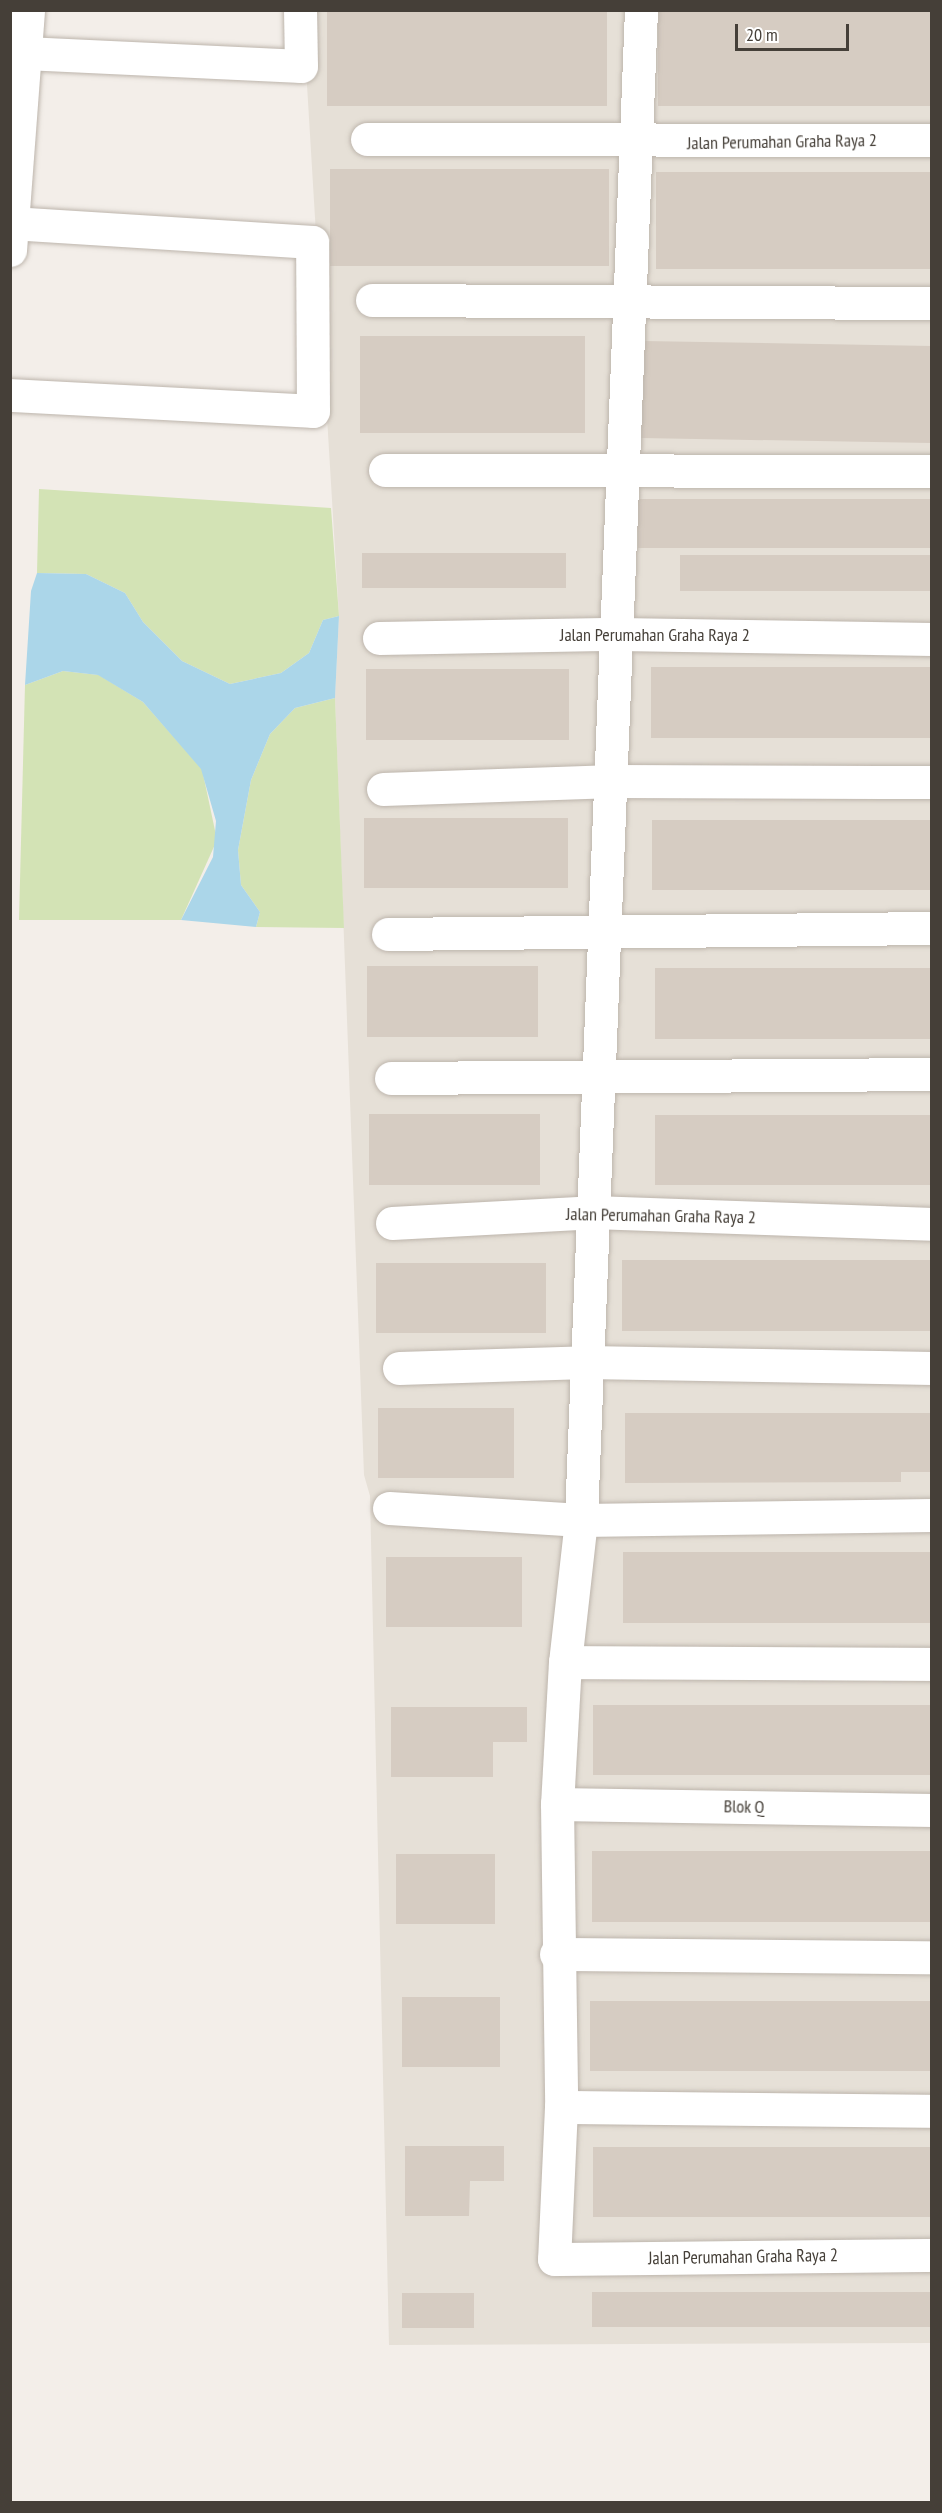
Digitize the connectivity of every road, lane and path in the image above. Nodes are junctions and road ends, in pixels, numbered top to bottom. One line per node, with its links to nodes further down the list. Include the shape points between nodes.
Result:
1 (300, 10): 4 (street, via 301,66)
2 (641, 10): 7 (street)
3 (22, 11): 4 (street)
4 (25, 53): 8 (street)
5 (367, 139): 7 (street, Jalan Perumahan Graha Raya 2)
6 (932, 140): 7 (street, Jalan Perumahan Graha Raya 2)
7 (633, 143): 11 (street)
8 (15, 180): 9 (street)
9 (11, 237): 13 (street, via 312,242 313,411)
10 (372, 300): 11 (street)
11 (629, 303): 12 (street); 15 (street)
12 (932, 303)
13 (10, 395)
14 (385, 470): 15 (street)
15 (621, 471): 16 (street); 17 (street)
16 (932, 471)
17 (618, 634): 18 (street, Jalan Perumahan Graha Raya 2); 19 (street, Jalan Perumahan Graha Raya 2); 20 (street)
18 (380, 638)
19 (932, 639)
20 (614, 781): 21 (street); 22 (street); 24 (street)
21 (932, 782)
22 (383, 789)
23 (932, 928): 24 (street)
24 (607, 931): 25 (street); 27 (street)
25 (388, 934)
26 (932, 1074): 27 (street)
27 (599, 1075): 28 (street); 29 (street)
28 (391, 1077)
29 (592, 1212): 30 (street, Jalan Perumahan Graha Raya 2); 31 (street, Jalan Perumahan Graha Raya 2); 32 (street)
30 (392, 1223)
31 (932, 1224)
32 (586, 1362): 33 (street); 34 (street); 37 (street)
33 (399, 1368)
34 (932, 1368)
35 (390, 1508): 37 (street)
36 (932, 1515): 37 (street)
37 (581, 1520): 38 (street)
38 (565, 1662): 39 (street); 40 (street)
39 (932, 1664)
40 (557, 1804): 41 (street, Blok Q); 42 (street)
41 (932, 1810)
42 (556, 1954): 43 (street); 44 (street)
43 (932, 1958)
44 (561, 2107): 45 (street); 46 (street, Jalan Perumahan Graha Raya 2, via 554,2259)
45 (932, 2111)
46 (932, 2255)

